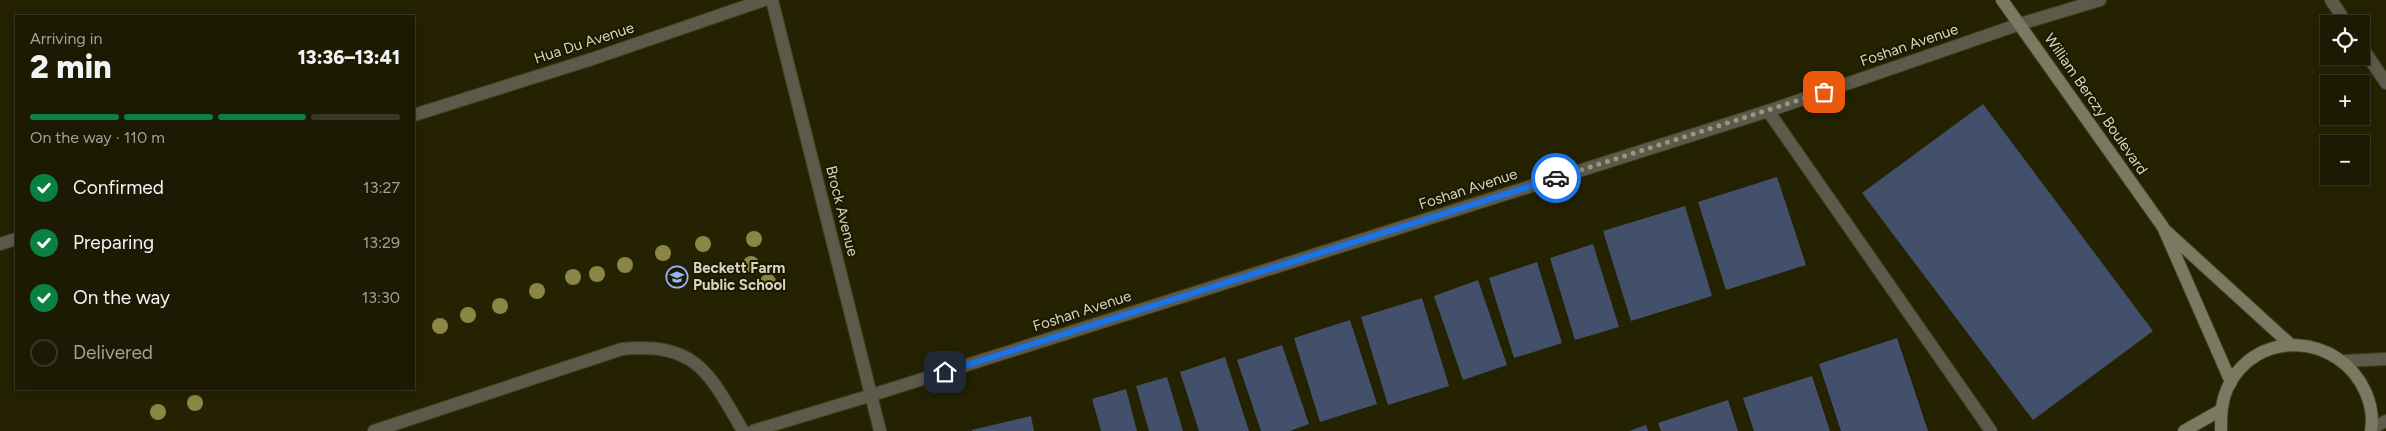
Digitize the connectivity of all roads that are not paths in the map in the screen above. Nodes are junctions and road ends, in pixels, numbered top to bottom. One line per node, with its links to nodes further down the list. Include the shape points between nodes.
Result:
1 (764, 0): 11 (street, Hua Du Avenue)
2 (772, 0): 19 (street, Brock Avenue)
3 (2002, 0): 7 (street, William Berczy Boulevard)
4 (2100, 0): 7 (street, Foshan Avenue)
5 (2331, 0): 6 (street)
6 (2341, 15)
7 (2020, 24): 10 (street, Foshan Avenue); 12 (street, William Berczy Boulevard)
8 (2370, 59): 9 (street)
9 (2386, 83)
10 (1768, 111): 19 (street, Foshan Avenue); 27 (street)
11 (415, 115)
12 (2163, 227): 15 (street, William Berczy Boulevard); 18 (street, William Berczy Boulevard)
13 (15, 239): 14 (street)
14 (0, 244)
15 (2291, 345): 17 (street, via 2309,346); 18 (street, via 2273,348 2256,356)
16 (2386, 359): 17 (street)
17 (2344, 361): 22 (street, via 2360,380 2370,403)
18 (2231, 382): 20 (street)
19 (872, 395): 25 (street, Foshan Avenue); 26 (street, Brock Avenue)
20 (2221, 410): 28 (street); 29 (street)
21 (2386, 420): 22 (street)
22 (2371, 429)
23 (374, 431): 24 (street, via 622,349 649,347 678,353 699,364 722,394)
24 (743, 431)
25 (753, 431)
26 (880, 431)
27 (1991, 431)
28 (2184, 431)
29 (2221, 431)

